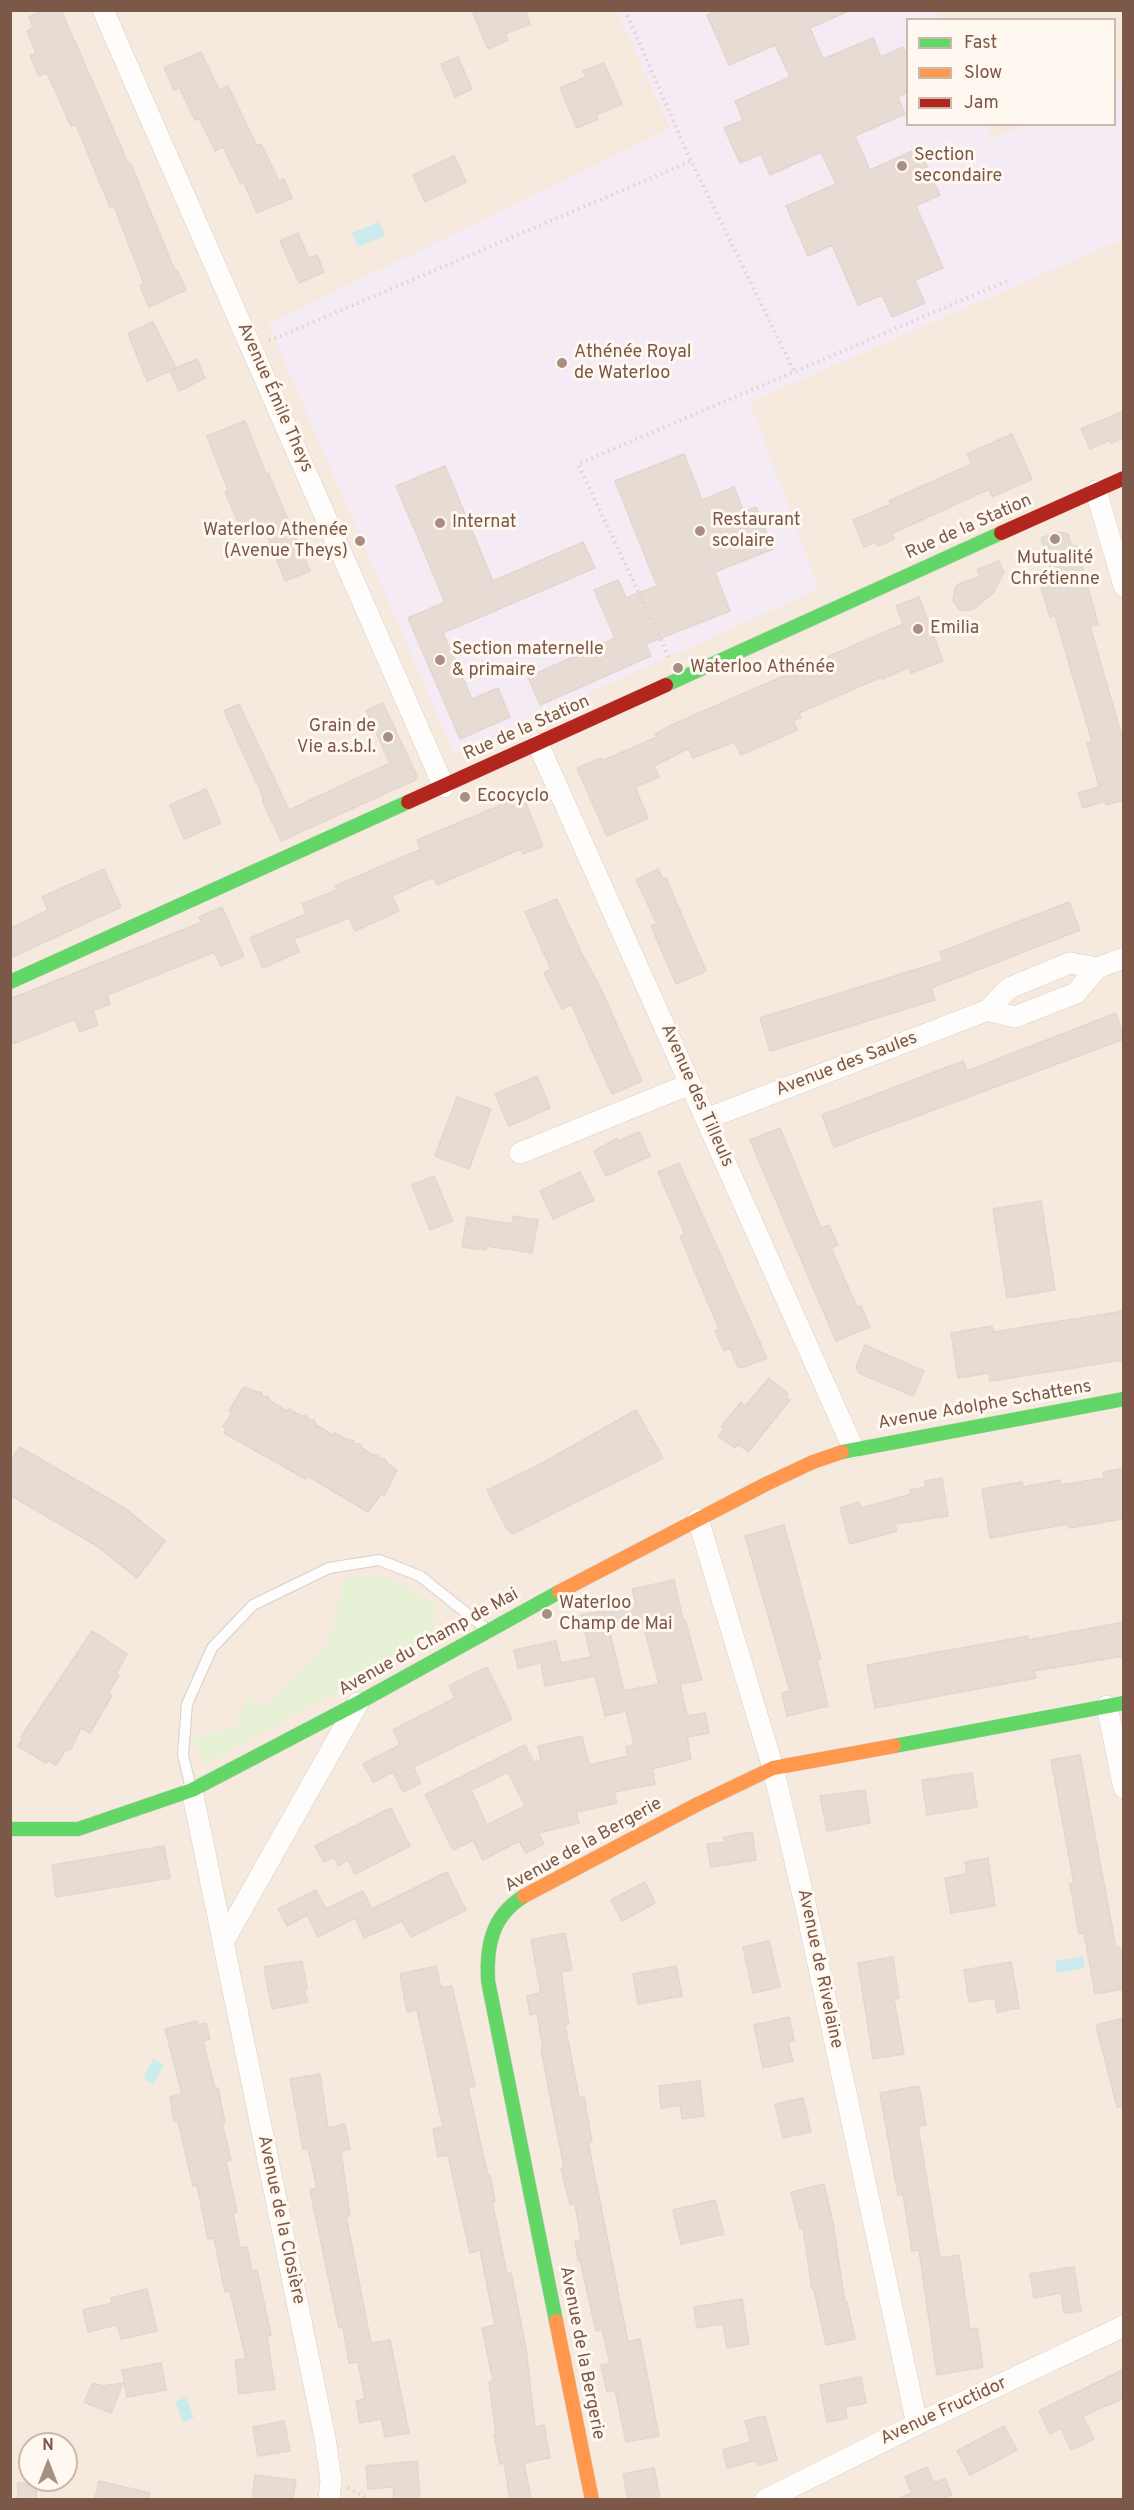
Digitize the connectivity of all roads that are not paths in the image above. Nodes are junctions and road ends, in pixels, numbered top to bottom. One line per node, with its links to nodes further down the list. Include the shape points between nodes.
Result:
1 (103, 10): 6 (street, Avenue Émile Theys)
2 (1124, 478): 3 (street, Rue de la Station)
3 (1096, 491): 4 (street); 5 (street, Rue de la Station)
4 (1124, 586)
5 (538, 744): 6 (street, Rue de la Station); 11 (street, Avenue des Tilleuls)
6 (444, 787): 9 (street, Rue de la Station)
7 (1124, 958): 8 (street, Avenue des Saules)
8 (1097, 968): 10 (street, Avenue des Saules, via 1070,963 1010,988); 10 (street, Avenue des Saules, via 1076,993 1015,1017)
9 (10, 982)
10 (988, 1010): 12 (street, Avenue des Saules)
11 (690, 1084): 12 (street, Avenue des Tilleuls); 13 (street)
12 (706, 1119): 15 (street, Avenue des Tilleuls)
13 (520, 1154)
14 (1124, 1399): 15 (street, Avenue Adolphe Schattens)
15 (853, 1448): 16 (street, Avenue du Champ de Mai, via 804,1466)
16 (698, 1519): 17 (street, Avenue du Champ de Mai); 20 (street, Avenue de Rivelaine)
17 (487, 1630): 18 (street, Avenue du Champ de Mai); 22 (lane, via 420,1576 380,1560 329,1568 253,1605 212,1647 187,1704 183,1755)
18 (358, 1703): 22 (street, Avenue du Champ de Mai); 24 (street)
19 (1115, 1705): 20 (street, Avenue de la Bergerie); 21 (street)
20 (773, 1768): 26 (street, Avenue de Rivelaine); 28 (street, Avenue de la Bergerie, via 527,1896 505,1912 492,1932 486,1953 488,1981)
21 (1124, 1788)
22 (192, 1790): 23 (street, Avenue du Champ de Mai, via 78,1829); 24 (street, Avenue de la Closière)
23 (10, 1829)
24 (223, 1942): 27 (street, Avenue de la Closière, via 325,2438 331,2480)
25 (1124, 2326): 26 (street, Avenue Fructidor)
26 (917, 2424): 29 (street, Avenue Fructidor)
27 (329, 2499)
28 (592, 2499)
29 (765, 2499)

